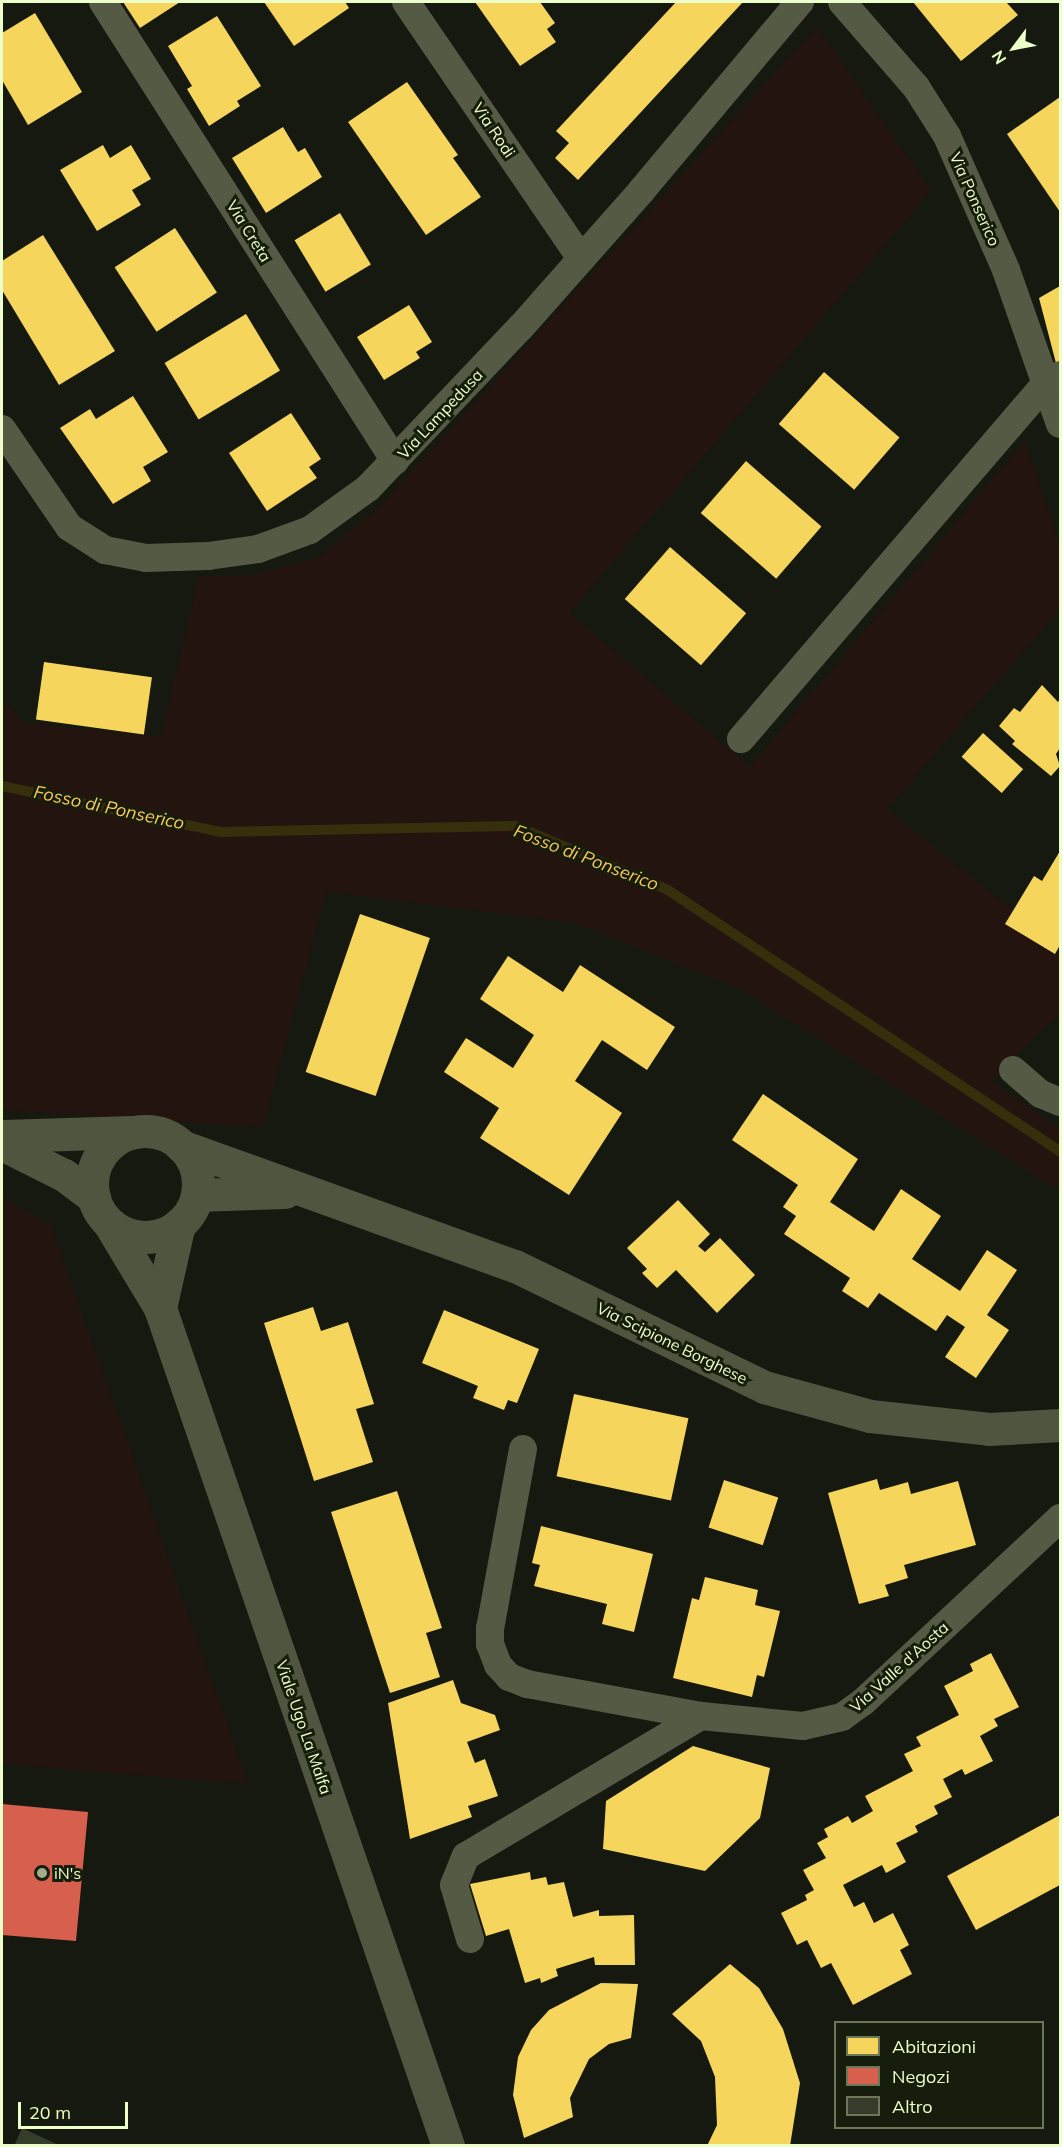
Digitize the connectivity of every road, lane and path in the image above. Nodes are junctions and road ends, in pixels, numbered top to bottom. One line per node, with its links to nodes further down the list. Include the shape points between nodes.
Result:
1 (103, 2): 9 (street, Via Creta)
2 (406, 2): 5 (street, Via Rodi)
3 (800, 2): 5 (street, Via Lampedusa)
4 (842, 2): 6 (street, Via Ponserico, via 916,87 947,136)
5 (581, 260): 9 (street, Via Lampedusa)
6 (1054, 379): 7 (street, Via Ponserico); 10 (street)
7 (1060, 424)
8 (2, 429): 9 (street, Via Lampedusa, via 69,527 105,550 138,557 208,556 285,541 335,514)
9 (396, 461)
10 (741, 739)
11 (1013, 1070): 12 (street, via 1041,1094)
12 (1060, 1102)
13 (135, 1132): 14 (main road); 16 (main road, via 167,1136); 19 (main road, via 105,1150 92,1181)
14 (2, 1136)
15 (2, 1144): 19 (main road, via 64,1175)
16 (181, 1146): 17 (main road, Via Scipione Borghese); 18 (main road, via 192,1160)
17 (299, 1191): 18 (main road, Via Scipione Borghese); 22 (main road, Via Scipione Borghese, via 515,1266 764,1387 870,1416 989,1429)
18 (197, 1195): 20 (main road)
19 (101, 1211): 20 (main road, via 121,1232 152,1237); 21 (main road, Viale Ugo La Malfa)
20 (179, 1224): 21 (main road)
21 (160, 1308): 27 (main road, Viale Ugo La Malfa)
22 (1060, 1425)
23 (523, 1449): 25 (street, Via Valle d'Aosta, via 490,1628 490,1644 498,1665 509,1677 527,1684)
24 (1060, 1518): 25 (street, Via Valle d'Aosta, via 863,1702 842,1717 803,1726)
25 (701, 1716): 26 (street, via 466,1857 454,1885)
26 (470, 1939)
27 (448, 2145)

